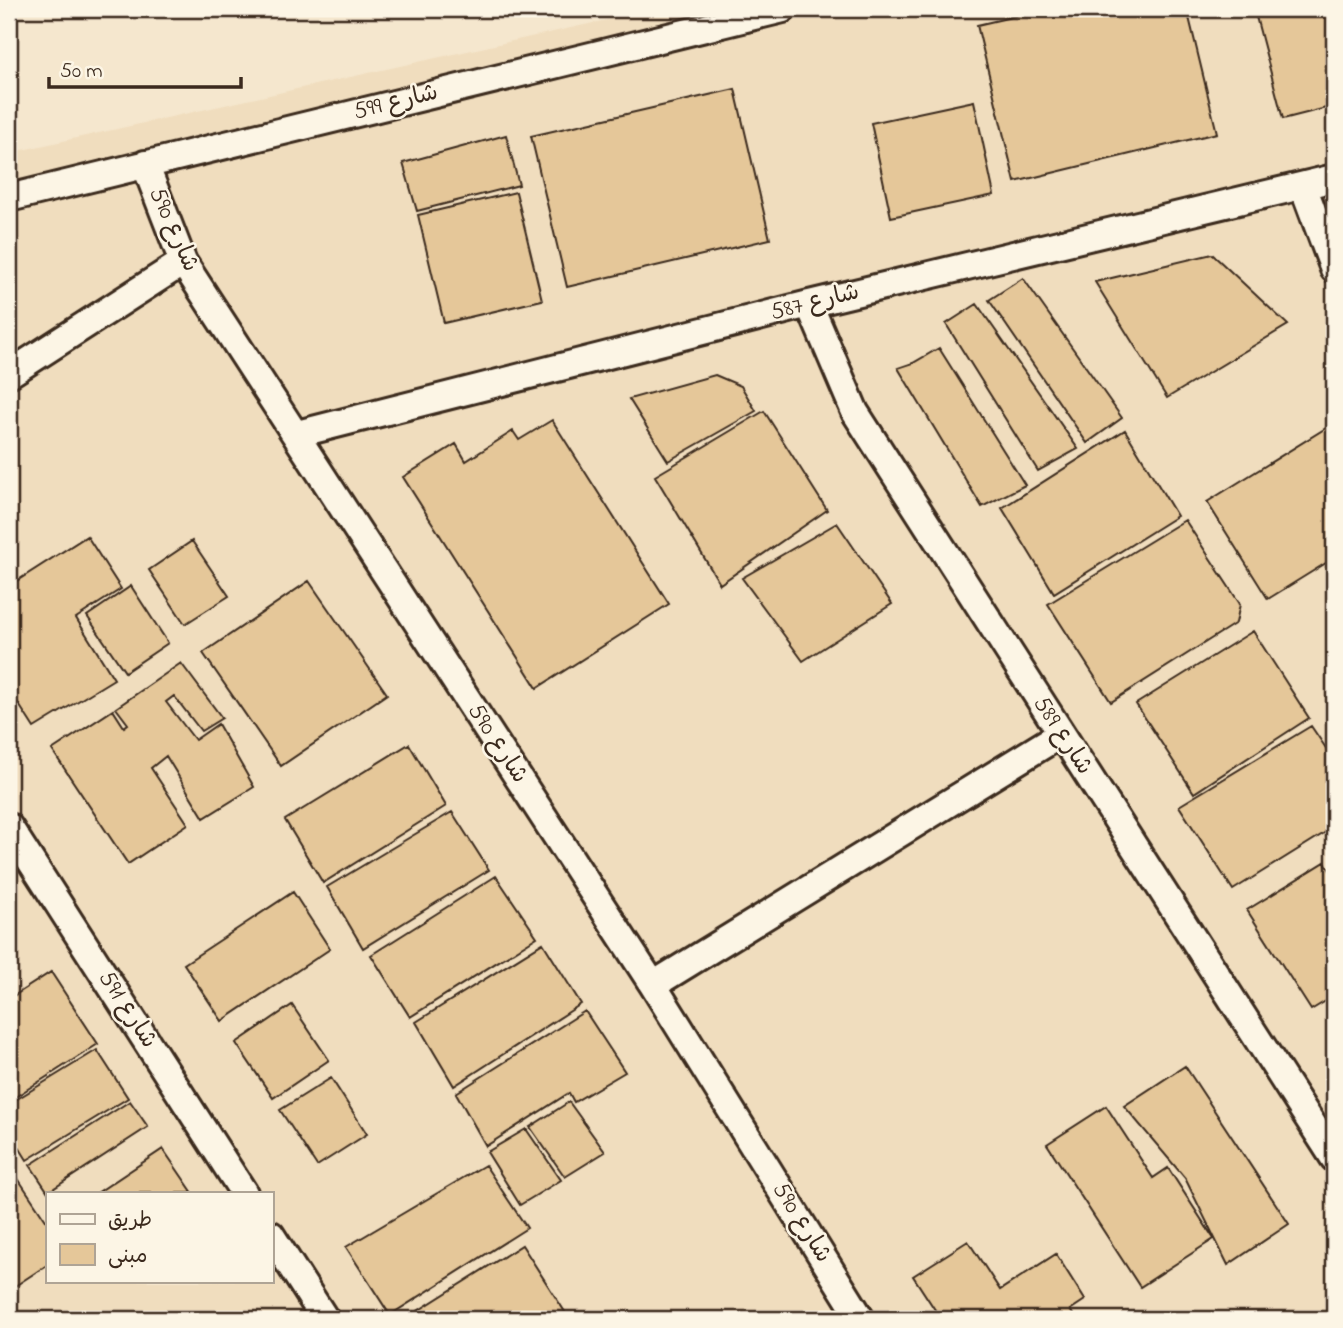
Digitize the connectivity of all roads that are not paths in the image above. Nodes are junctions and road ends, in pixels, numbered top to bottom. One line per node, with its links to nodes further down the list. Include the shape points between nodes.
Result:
1 (783, 9): 2 (street, شارع 599)
2 (696, 19): 3 (street, شارع 599)
3 (145, 164): 6 (street, شارع 599); 7 (street, شارع 590)
4 (1334, 178): 5 (street, شارع 587)
5 (1303, 186): 8 (street); 9 (street, شارع 587)
6 (9, 198)
7 (183, 262): 10 (street); 11 (street, شارع 590)
8 (1334, 269)
9 (809, 304): 11 (street, شارع 587); 12 (street, شارع 589, via 855,412)
10 (9, 374)
11 (297, 434): 14 (street, شارع 590)
12 (1061, 734): 14 (street); 15 (street, شارع 589)
13 (9, 827): 16 (street, شارع 591)
14 (653, 985): 19 (street, شارع 590)
15 (1334, 1158)
16 (243, 1192)
17 (273, 1239): 18 (street)
18 (315, 1316)
19 (861, 1319)

